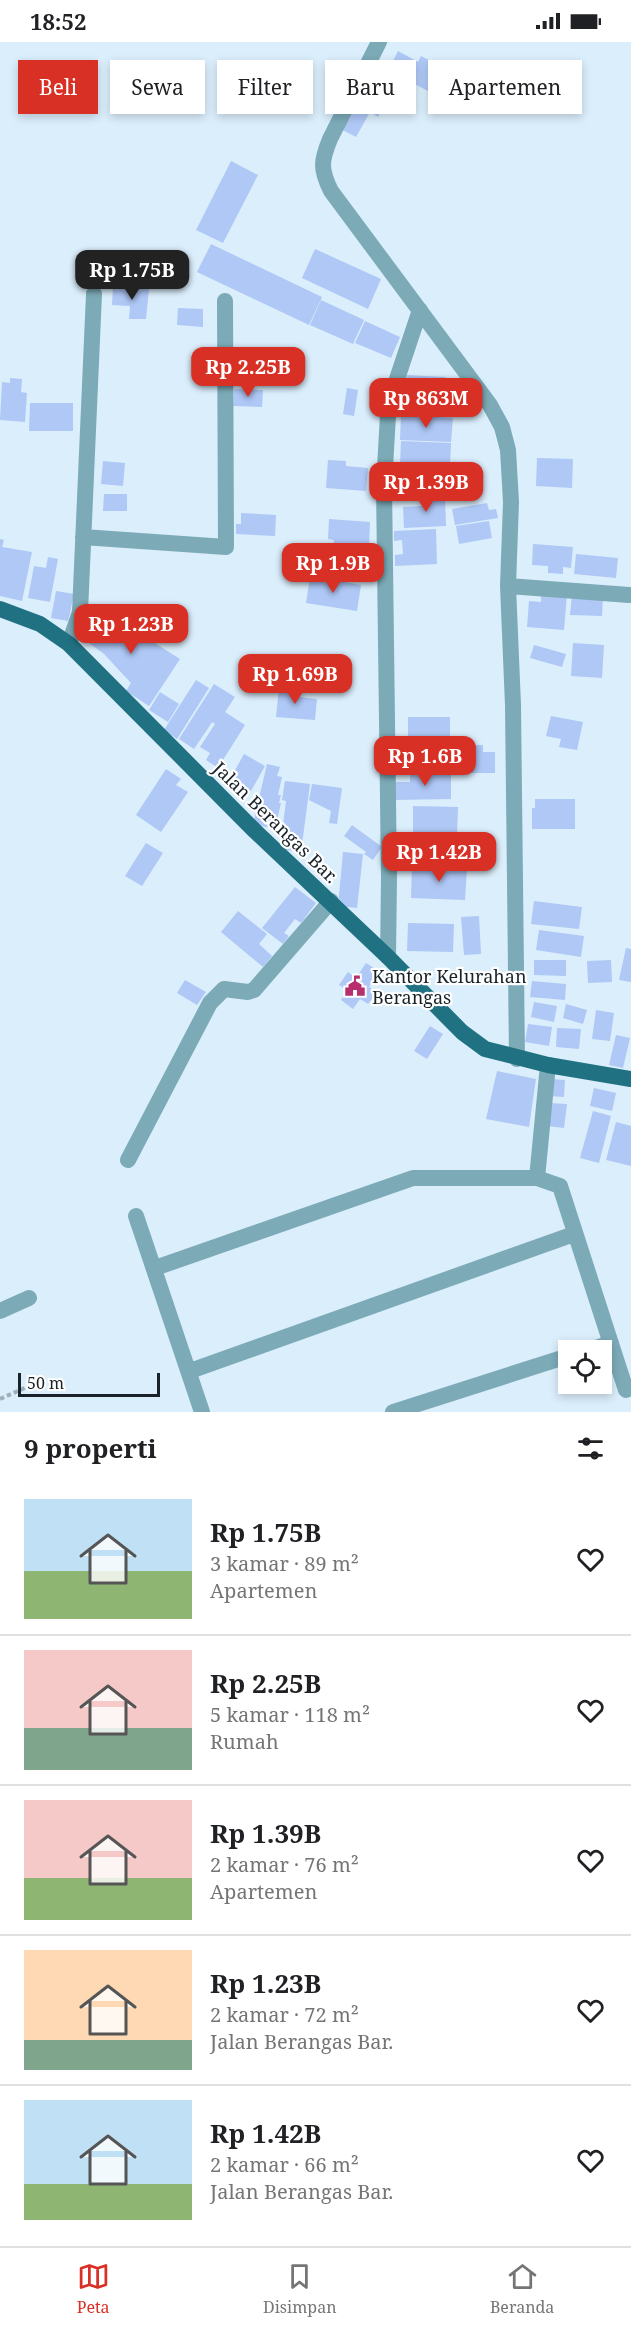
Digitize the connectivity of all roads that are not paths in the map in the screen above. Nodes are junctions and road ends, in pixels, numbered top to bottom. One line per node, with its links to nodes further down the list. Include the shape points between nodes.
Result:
1 (380, 42): 4 (street, via 330,139 322,174)
2 (94, 294): 5 (street)
3 (225, 301): 5 (street, via 226,547)
4 (420, 310): 6 (street, via 475,383 502,427 508,450 511,502); 11 (street, via 388,415 384,484)
5 (83, 537): 9 (street, via 80,612)
6 (508, 586): 7 (street); 12 (street)
7 (629, 595)
8 (0, 609): 9 (main road, Jalan Berangas Bar., via 40,624)
9 (69, 644): 10 (main road, Jalan Berangas Bar.)
10 (331, 901): 11 (main road, Jalan Berangas Bar.); 15 (street, via 254,990 224,989 210,1003)
11 (388, 957): 12 (main road, Jalan Berangas Bar., via 462,1032 484,1049)
12 (517, 1059): 13 (main road, Jalan Berangas Bar.)
13 (548, 1065): 14 (main road, Jalan Berangas Bar.); 16 (street)
14 (631, 1079)
15 (128, 1160)
16 (537, 1178): 18 (street, via 560,1186); 19 (street, via 413,1178)
17 (136, 1216): 19 (street)
18 (574, 1234): 22 (street); 25 (street)
19 (155, 1268): 25 (street)
20 (29, 1298): 21 (street)
21 (0, 1311)
22 (610, 1340)
23 (612, 1346): 26 (street)
24 (558, 1359): 28 (street)
25 (190, 1371): 27 (street)
26 (626, 1390)
27 (202, 1412)
28 (393, 1412)

